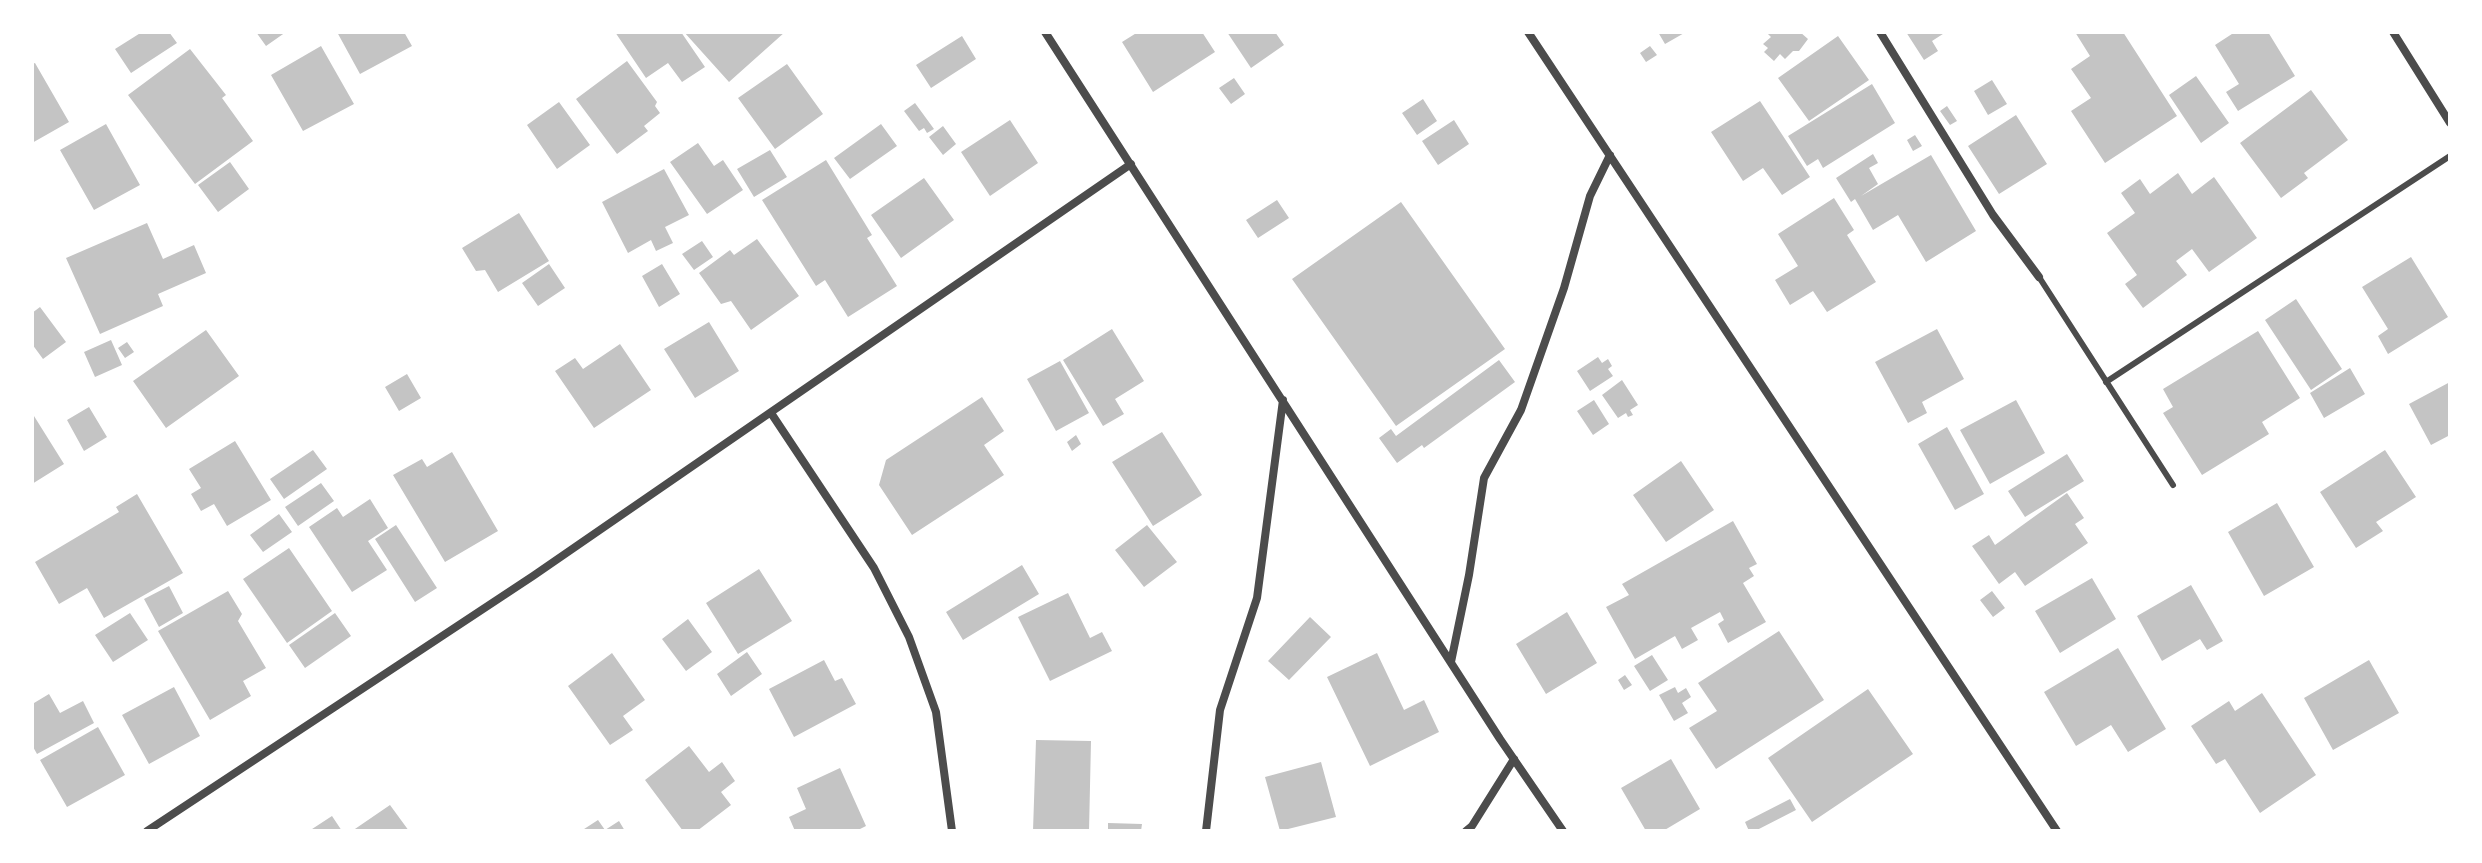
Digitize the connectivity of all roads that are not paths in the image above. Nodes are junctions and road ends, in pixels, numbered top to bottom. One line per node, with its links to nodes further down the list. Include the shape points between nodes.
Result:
1 (1045, 32): 8 (street)
2 (1528, 32): 6 (street)
3 (1880, 32): 9 (street, via 1993,215)
4 (2393, 32): 5 (street)
5 (2450, 123)
6 (1610, 155): 14 (street, via 1590,196 1521,410 1484,478); 21 (street)
7 (2450, 156): 10 (lane)
8 (1131, 164): 11 (street); 12 (street)
9 (2039, 277): 10 (lane)
10 (2106, 382): 13 (lane)
11 (1283, 400): 14 (street); 18 (street, via 1257,598 1220,710)
12 (771, 413): 16 (street); 17 (street, via 874,568 909,637 936,712)
13 (2173, 485)
14 (1451, 662): 15 (street)
15 (1514, 759): 19 (street); 20 (street)
16 (147, 831)
17 (952, 831)
18 (1206, 831)
19 (1466, 831)
20 (1563, 831)
21 (2057, 831)

